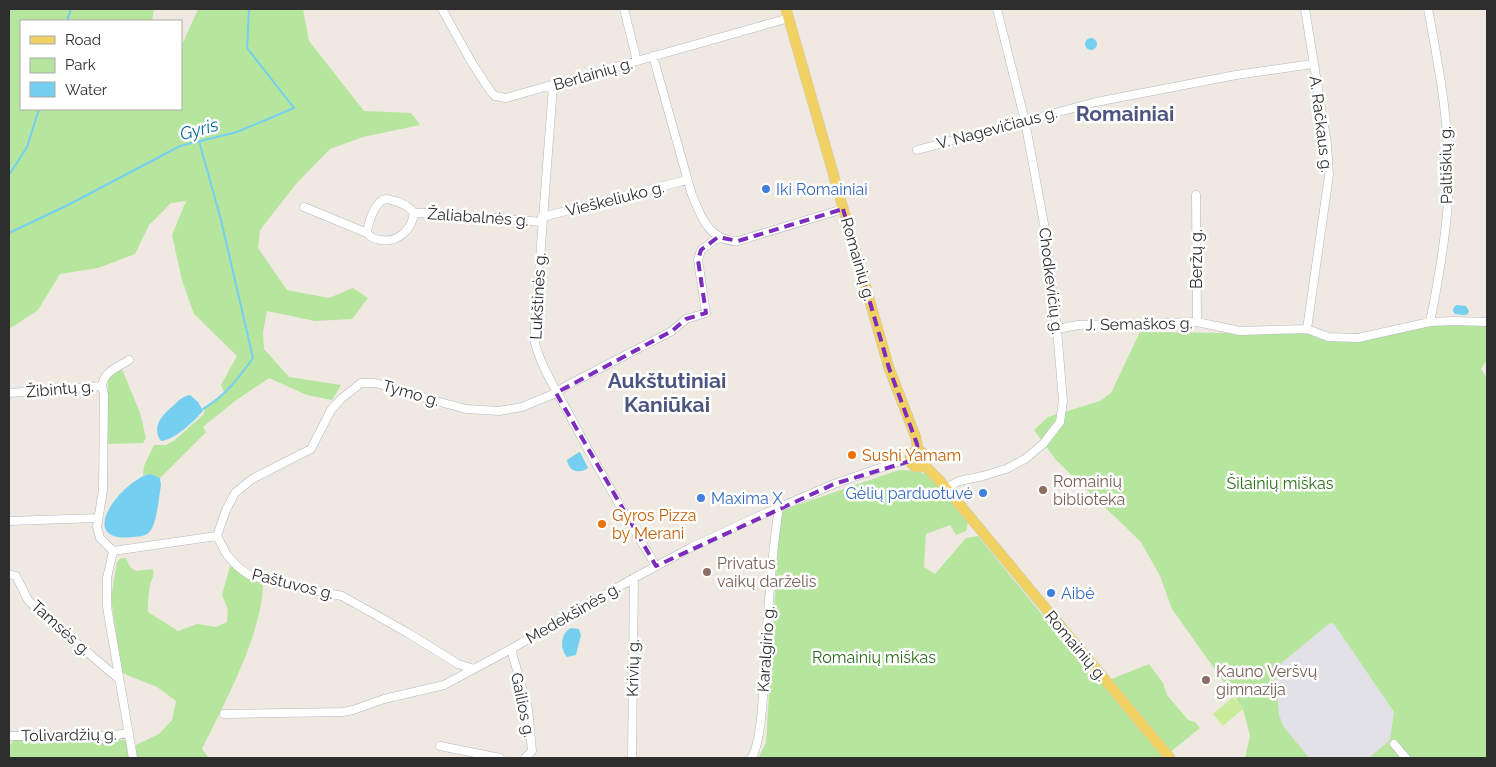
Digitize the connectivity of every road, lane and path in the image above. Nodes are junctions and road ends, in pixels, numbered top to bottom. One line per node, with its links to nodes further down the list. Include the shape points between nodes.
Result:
1 (442, 9): 10 (street, Berlainių g., via 495,96 512,98)
2 (624, 9): 8 (street)
3 (997, 9): 11 (street, Chodkevičių g.)
4 (1305, 9): 9 (street, A. Račkaus g.)
5 (1428, 9): 22 (street, Paltiškių g., via 1442,83 1448,201)
6 (787, 13): 7 (street, Berlainių g.); 16 (main road, Romainių g.)
7 (653, 56): 8 (street, Berlainių g.); 13 (street, Vieškeliuko g.)
8 (637, 61): 10 (street, Berlainių g.)
9 (1313, 64): 11 (street, V. Nagevičiaus g., via 1096,102); 25 (street, A. Račkaus g., via 1329,175)
10 (553, 86): 18 (street, Lukštinės g.)
11 (1025, 121): 12 (street, V. Nagevičiaus g.); 24 (street, Chodkevičių g., via 1044,224)
12 (917, 150)
13 (687, 180): 18 (street, Vieškeliuko g.); 20 (street, Vieškeliuko g., via 698,210)
14 (1196, 196): 21 (street, Beržų g.)
15 (304, 207): 19 (street, Žaliabalnės g.)
16 (843, 209): 20 (street, via 738,241 728,242); 30 (main road, Romainių g., via 889,368)
17 (414, 213): 18 (street, Žaliabalnės g.); 19 (street, Žaliabalnės g., via 402,236 396,240 373,239); 19 (street, Žaliabalnės g., via 392,200 382,200 374,210)
18 (542, 220): 29 (street, Lukštinės g., via 534,339)
19 (367, 233)
20 (718, 237): 29 (street, via 701,250 698,260 706,313 686,319 658,339)
21 (1197, 322): 24 (street, J. Semaškos g., via 1078,325); 25 (street, J. Semaškos g., via 1240,331)
22 (1430, 322): 23 (street, J. Semaškos g.); 25 (street, J. Semaškos g., via 1358,338 1328,337)
23 (1487, 322)
24 (1058, 329): 33 (street, Chodkevičių g., via 1064,391 1060,422 1043,444 1019,463)
25 (1307, 329)
26 (129, 360): 27 (street, Žibintų g., via 107,373)
27 (102, 386): 28 (street, Žibintų g.); 35 (street, via 104,472)
28 (9, 393)
29 (556, 393): 37 (street, Tymo g., via 522,407 499,411 466,409 375,383 361,383 331,410 311,449 252,479 235,494); 39 (street, Lukštinės g.)
30 (918, 451): 31 (main road, via 910,455); 32 (main road, via 923,452 926,458)
31 (910, 461): 32 (main road, via 915,467); 34 (street, Medekšinės g., via 897,462 834,484)
32 (924, 466): 33 (main road, Romainių g.)
33 (946, 488): 55 (main road, Romainių g.)
34 (779, 508): 39 (street, Medekšinės g.); 54 (street, Karalgirio g., via 761,715 756,749)
35 (98, 518): 36 (street); 38 (street, via 100,538)
36 (9, 521)
37 (217, 536): 38 (street); 43 (street, Paštuvos g., via 227,555 250,575 342,596 458,664)
38 (113, 551): 44 (street, via 107,578 107,607)
39 (656, 566): 41 (street, Medekšinės g.)
40 (9, 574): 44 (street, Tamsės g., via 16,576 28,600 40,612)
41 (634, 578): 42 (street, Medekšinės g.); 53 (street, Krivių g.)
42 (511, 649): 43 (street, Medekšinės g.); 52 (street, Gailios g., via 528,709 532,751)
43 (474, 669): 45 (street, Medekšinės g., via 444,685 353,710)
44 (119, 679): 46 (street)
45 (224, 714)
46 (129, 733): 47 (street, Tolivardžių g.); 50 (street)
47 (9, 736)
48 (1394, 744): 56 (street)
49 (440, 746): 51 (street)
50 (133, 758)
51 (500, 758)
52 (525, 758)
53 (632, 758)
54 (751, 758)
55 (1170, 758)
56 (1406, 758)

